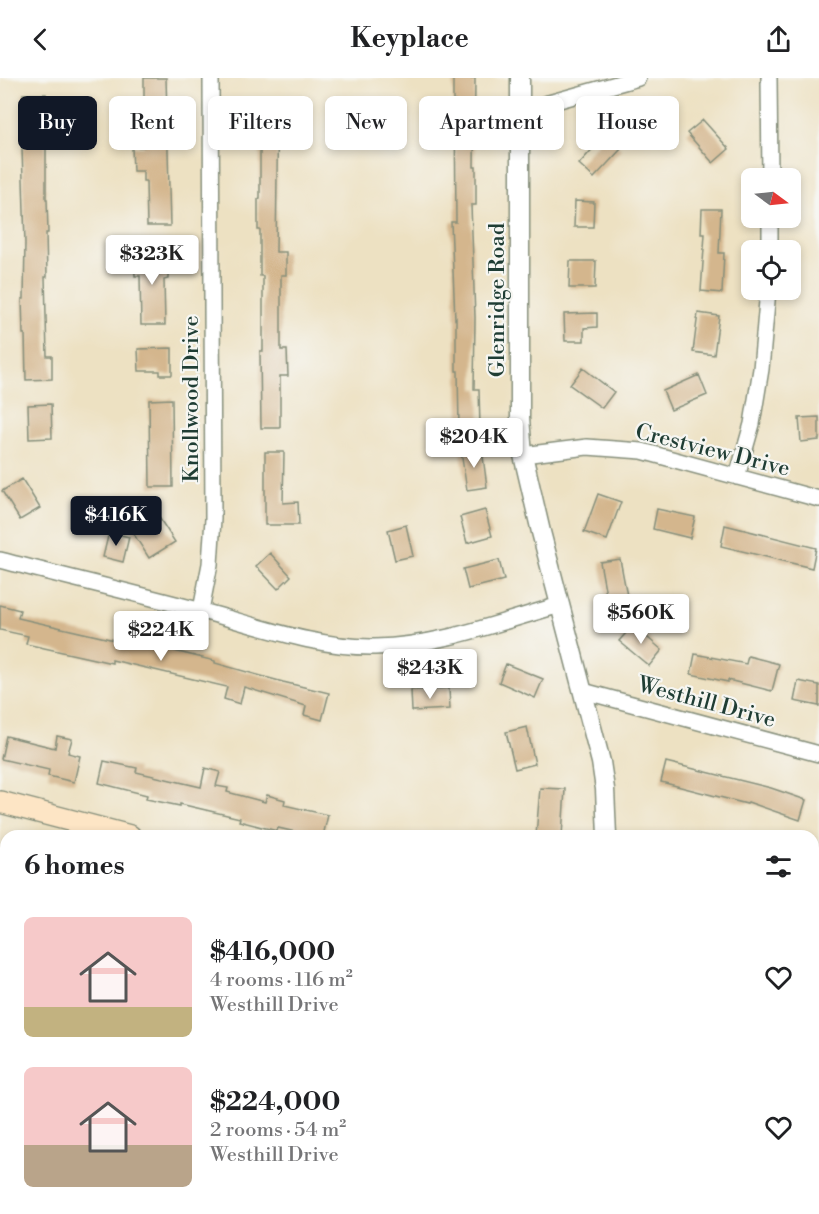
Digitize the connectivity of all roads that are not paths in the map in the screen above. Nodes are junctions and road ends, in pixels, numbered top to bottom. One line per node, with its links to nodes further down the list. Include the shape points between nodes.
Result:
1 (211, 78): 15 (street, Knollwood Drive, via 213,519)
2 (520, 78): 5 (street, Glenridge Road)
3 (638, 78): 6 (street)
4 (769, 78): 8 (street)
5 (520, 96)
6 (564, 99)
7 (520, 150): 10 (street, Glenridge Road, via 520,418)
8 (770, 168)
9 (767, 300): 11 (street, via 752,424)
10 (524, 455): 11 (street, Crestview Drive, via 587,447 615,448 642,451); 14 (street, Glenridge Road)
11 (737, 477): 12 (street, Crestview Drive)
12 (819, 499)
13 (0, 560): 15 (street)
14 (560, 605): 15 (street, via 432,641 374,648 302,639); 16 (street, Glenridge Road)
15 (201, 610)
16 (583, 691): 17 (street, Westhill Drive); 20 (street, Glenridge Road, via 604,780)
17 (819, 754)
18 (0, 802): 19 (main road)
19 (107, 830)
20 (607, 830)

